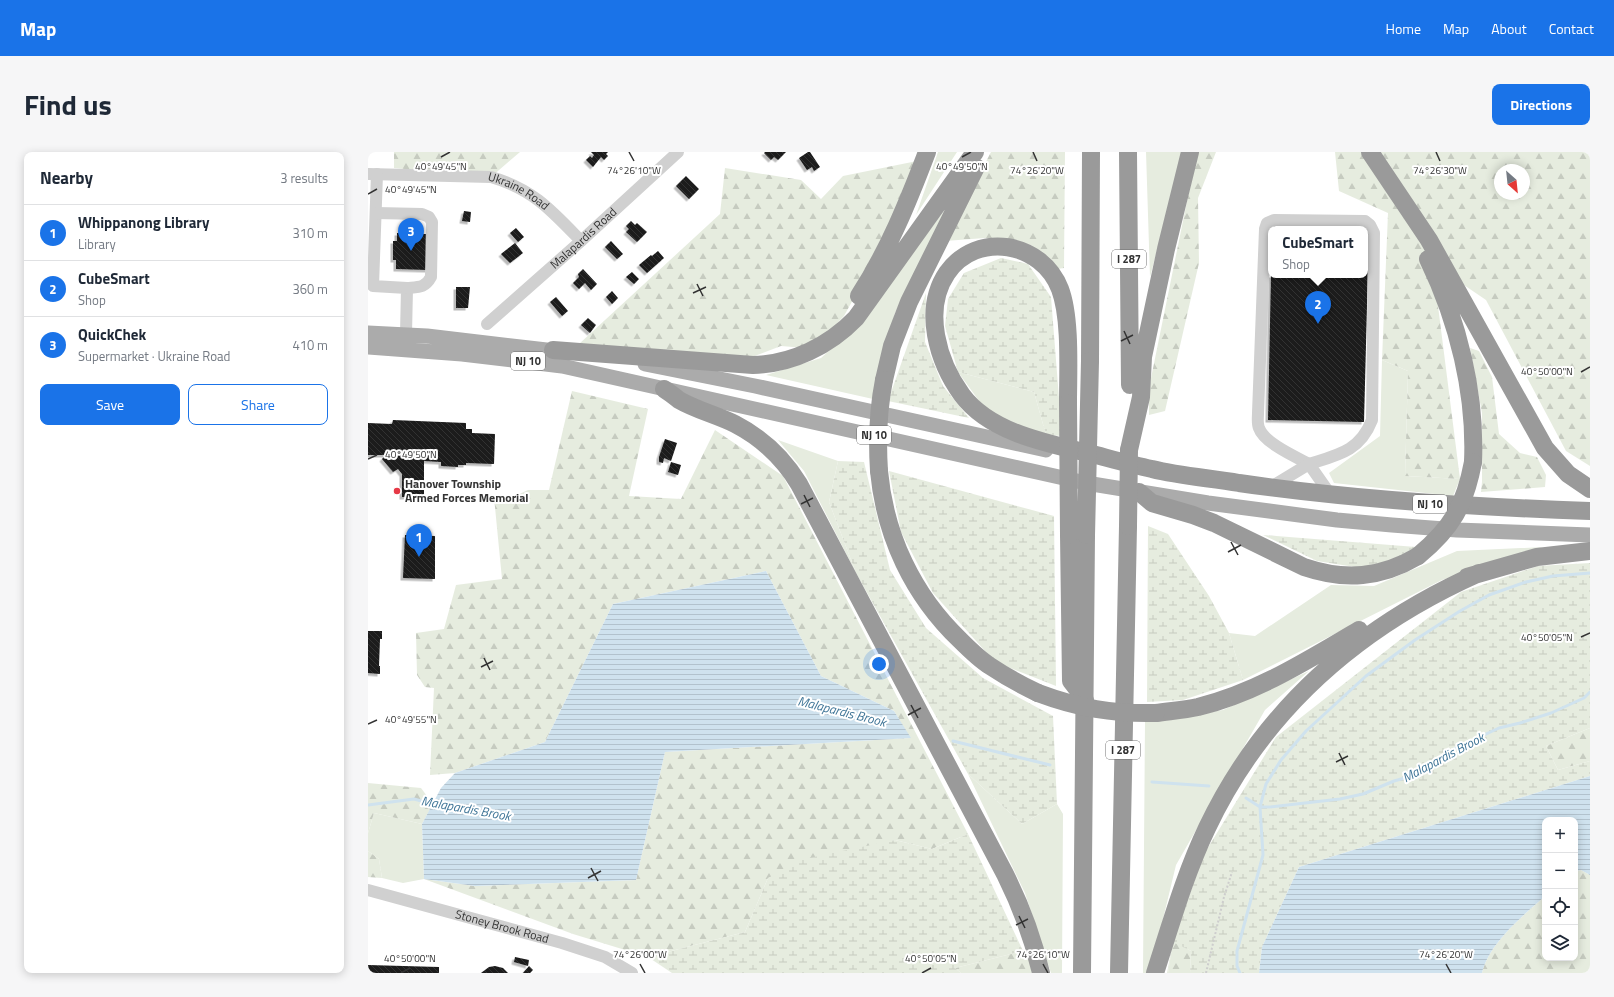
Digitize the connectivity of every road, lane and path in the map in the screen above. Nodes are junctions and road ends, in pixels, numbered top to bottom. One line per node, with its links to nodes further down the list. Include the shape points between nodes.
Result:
1 (678, 152): 12 (street, Malapardis Road)
2 (927, 152): 20 (highway, via 894,232 862,290 836,328)
3 (975, 152): 20 (highway, via 856,318 832,339)
4 (983, 152): 33 (highway, bridge, via 910,302 892,346 880,400 878,449 881,491 887,519 908,573 921,595 948,629 972,652 1012,680 1038,693 1083,708 1124,713 1156,713 1198,707 1258,686 1404,604 1450,581)
5 (1091, 152): 30 (highway, bridge, via 1090,361)
6 (1128, 152): 22 (highway, I 287)
7 (1190, 152): 22 (highway, via 1142,356 1141,397)
8 (1370, 152): 9 (highway)
9 (1385, 173): 26 (highway, via 1429,240 1545,448 1568,474); 27 (highway, bridge, via 1434,271 1463,361 1472,413 1473,462 1469,483 1450,524 1418,556 1386,571 1352,576 1334,575 1304,567 1214,523 1152,504)
10 (373, 174): 11 (street); 12 (street, Ukraine Road, via 491,177 504,181 529,193 546,206)
11 (373, 209): 13 (street); 14 (street, via 422,214 429,217 432,222 431,277 428,284)
12 (581, 241): 15 (street, Malapardis Road)
13 (371, 286): 14 (street)
14 (407, 288): 17 (street)
15 (487, 324)
16 (368, 333): 17 (main road, NJ 10)
17 (406, 334): 19 (main road, NJ 10)
18 (368, 347): 21 (main road, NJ 10, via 469,354 562,366)
19 (553, 350): 20 (highway, via 753,365 781,361); 24 (main road, NJ 10, via 684,371 1064,455)
20 (804, 353)
21 (664, 389): 27 (main road, NJ 10); 37 (highway, via 680,400 751,434 782,459 800,484 1005,874 1025,918)
22 (1129, 450): 39 (highway, I 287, bridge)
23 (1309, 464): 23 (street, via 1285,452 1262,434 1259,428 1265,229 1267,223 1274,220 1365,221 1374,233 1372,420 1368,432 1348,451); 25 (street); 28 (street)
24 (1154, 470): 25 (highway, NJ 10); 30 (highway, bridge, via 1046,443 1026,436 987,418 966,400 945,367 935,321 940,287 946,274 961,259 992,247 1010,247 1029,253 1049,270 1061,291 1065,309 1068,403)
25 (1271, 487): 28 (highway, NJ 10)
26 (1590, 489)
27 (1139, 492): 31 (main road, NJ 10, via 1337,520 1457,530)
28 (1330, 494): 29 (highway, NJ 10, via 1463,506)
29 (1590, 511)
30 (1078, 535): 38 (highway, via 1085,699)
31 (1590, 535)
32 (1590, 551): 33 (highway, via 1537,557)
33 (1479, 573): 40 (highway, via 1422,601 1354,645 1306,686 1264,733 1234,778 1207,829)
34 (1232, 872): 41 (path)
35 (368, 890): 36 (street, Stoney Brook Road, via 562,943 605,957)
36 (632, 973)
37 (1041, 973)
38 (1082, 973)
39 (1119, 973)
40 (1155, 973)
41 (1206, 973)

